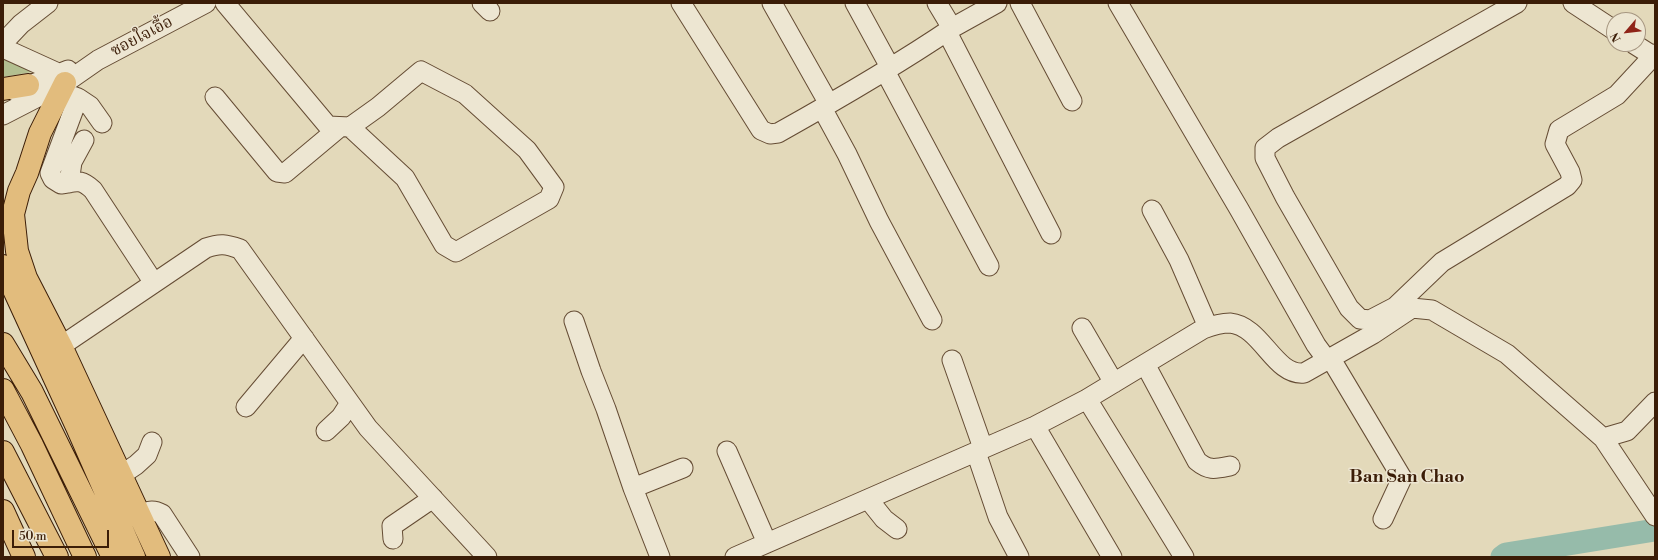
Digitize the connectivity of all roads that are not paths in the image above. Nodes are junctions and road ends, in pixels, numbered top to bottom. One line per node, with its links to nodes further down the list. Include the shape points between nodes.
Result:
1 (48, 3): 15 (street, via 21,24)
2 (206, 3): 20 (street, ซอยใจเอื้อ, via 98,60)
3 (225, 3): 28 (street, via 328,126)
4 (681, 3): 25 (street, via 761,130 770,134 778,132)
5 (772, 3): 25 (street)
6 (855, 3): 18 (street)
7 (937, 3): 14 (street)
8 (997, 3): 14 (street)
9 (1020, 3): 24 (street)
10 (1118, 3): 45 (street)
11 (1517, 3): 17 (street, via 1278,138 1265,148 1265,158 1285,197 1349,308 1360,319 1370,320 1395,306 1442,262 1567,186 1572,180 1570,172 1555,144 1559,130 1617,95)
12 (1573, 3): 13 (street)
13 (1606, 25)
14 (949, 30): 18 (street); 32 (street)
15 (3, 43)
16 (3, 48): 20 (street)
17 (1654, 55)
18 (888, 69): 25 (street); 33 (street)
19 (28, 85): 20 (street); 21 (main road); 22 (street)
20 (65, 86): 26 (street); 27 (street, via 90,106); 30 (street, via 50,173 53,179 61,184); 36 (main road, via 40,134 13,214 17,251 26,278)
21 (3, 89)
22 (3, 96)
23 (215, 97): 28 (street, via 277,172 285,173)
24 (1072, 101)
25 (826, 106): 37 (street, via 879,221)
26 (3, 115)
27 (102, 123)
28 (345, 127): 28 (street, via 378,107 420,71 465,94 527,150 554,187 549,198 456,252 444,245 405,178)
29 (84, 140): 30 (street, via 72,162)
30 (69, 183): 35 (street, via 78,181 87,184 93,190)
31 (1152, 210): 39 (street, via 1179,260)
32 (1051, 234)
33 (989, 266)
34 (6, 273): 36 (main road); 66 (main road)
35 (154, 283): 41 (street, via 206,248 218,244 230,245 240,249); 43 (street)
36 (40, 306): 43 (main road)
37 (932, 320)
38 (574, 321): 64 (street)
39 (1208, 327): 45 (street, via 1230,323 1242,327 1254,335 1276,360 1297,374 1304,373); 46 (street)
40 (1082, 328): 48 (street)
41 (304, 338): 52 (street); 53 (street)
42 (3, 344): 78 (main road, via 32,392)
43 (60, 346): 47 (main road)
44 (952, 360): 58 (street)
45 (1327, 360): 56 (street, via 1374,334 1412,308 1432,310 1507,354); 71 (street, via 1334,364 1402,478)
46 (1145, 364): 48 (street); 61 (street, via 1197,461 1210,468)
47 (74, 375): 63 (main road); 66 (main road)
48 (1114, 383): 50 (street)
49 (3, 390): 77 (main road)
50 (1087, 399): 54 (street); 87 (street)
51 (1655, 402): 56 (street, via 1627,431)
52 (350, 403): 55 (street, via 342,417); 65 (street, via 368,428)
53 (246, 407)
54 (1035, 426): 58 (street); 86 (street)
55 (326, 431)
56 (1603, 438): 70 (street)
57 (152, 442): 63 (street, via 147,455 136,466)
58 (979, 450): 67 (street); 85 (street, via 998,517)
59 (727, 451): 74 (street)
60 (3, 452): 76 (main road)
61 (1230, 466)
62 (683, 468): 64 (street)
63 (121, 475): 69 (main road)
64 (633, 488): 83 (street)
65 (433, 498): 73 (street, via 392,526); 82 (street)
66 (110, 499): 79 (main road)
67 (868, 499): 72 (street); 74 (street)
68 (3, 512): 75 (main road)
69 (139, 514): 80 (main road); 81 (street, via 151,510 162,514)
70 (1655, 516)
71 (1383, 519)
72 (897, 530)
73 (394, 540)
74 (767, 543): 84 (street)
75 (24, 557)
76 (57, 557)
77 (85, 557)
78 (113, 557)
79 (134, 557)
80 (160, 557)
81 (190, 557)
82 (487, 557)
83 (660, 557)
84 (735, 557)
85 (1019, 557)
86 (1112, 557)
87 (1184, 557)

